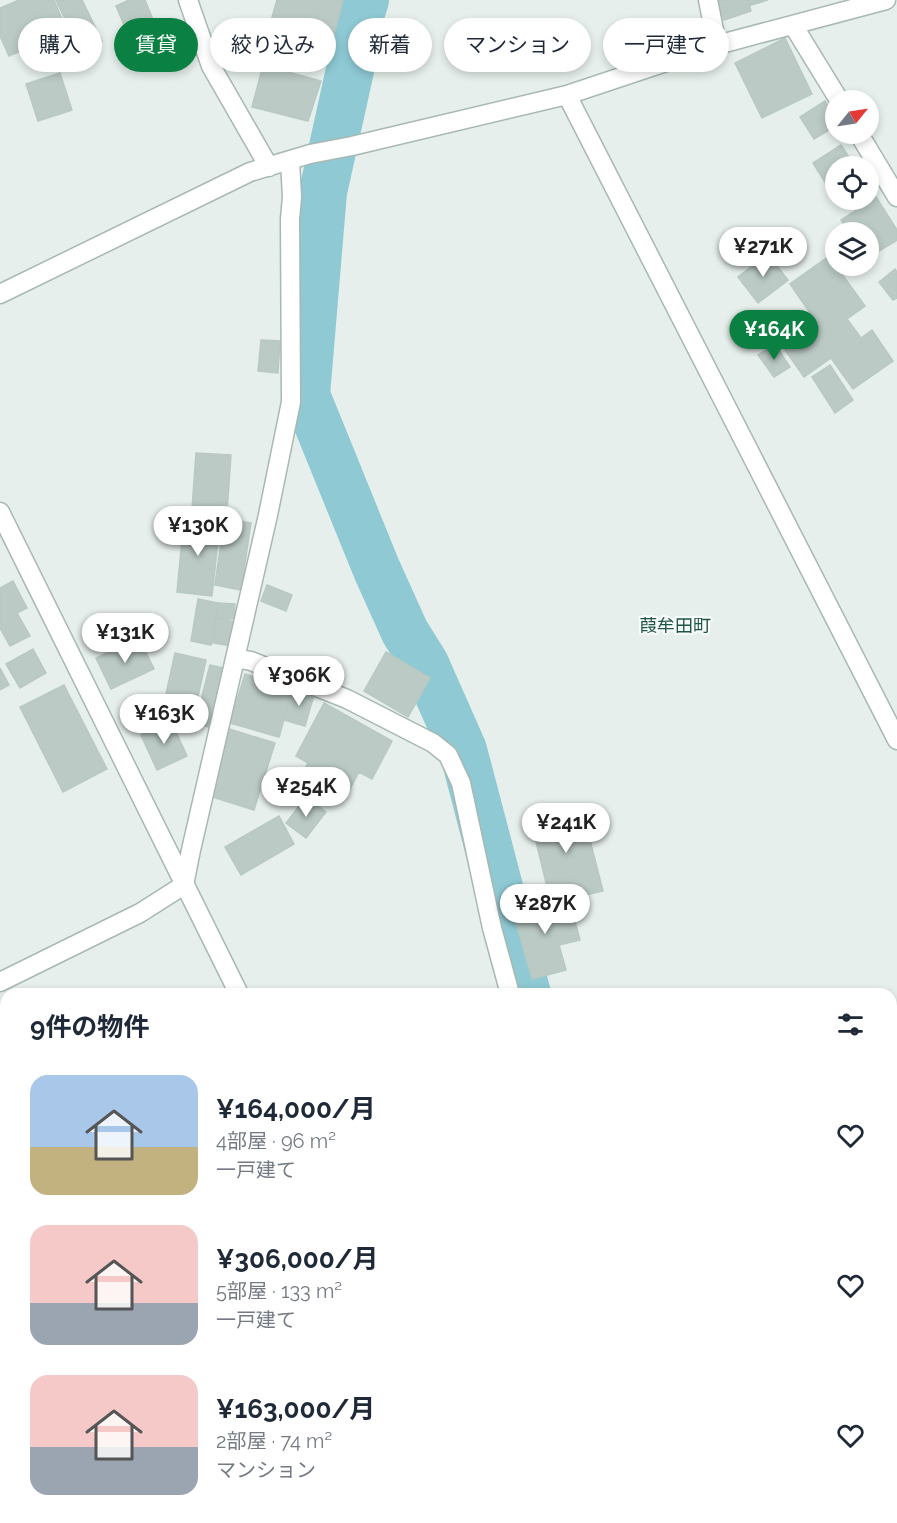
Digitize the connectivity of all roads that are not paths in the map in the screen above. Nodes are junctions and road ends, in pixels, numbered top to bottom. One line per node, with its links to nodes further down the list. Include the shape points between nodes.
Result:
1 (188, 0): 12 (street, via 211,66)
2 (708, 0): 4 (street)
3 (886, 0): 5 (street)
4 (712, 18)
5 (793, 25): 6 (street); 8 (street)
6 (729, 42)
7 (636, 72): 9 (street)
8 (832, 90)
9 (567, 95): 11 (street); 17 (street)
10 (865, 144): 13 (street)
11 (290, 161): 12 (street); 16 (street, via 291,402)
12 (269, 167): 14 (street, via 250,172)
13 (897, 197)
14 (0, 294)
15 (0, 512): 18 (street)
16 (235, 658): 18 (street); 21 (street, via 347,699 433,743 448,755 461,783)
17 (897, 740)
18 (184, 885): 19 (street, via 140,913); 20 (street)
19 (0, 982)
20 (236, 988)
21 (508, 988)

